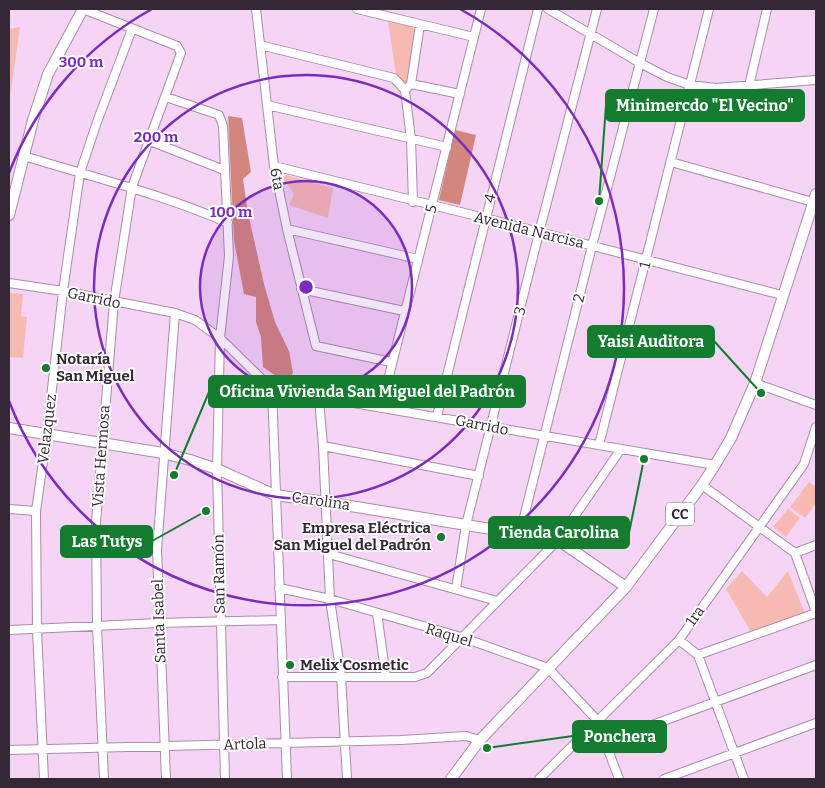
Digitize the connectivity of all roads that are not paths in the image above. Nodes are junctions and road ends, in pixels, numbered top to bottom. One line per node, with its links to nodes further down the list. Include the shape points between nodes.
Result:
1 (83, 9): 13 (street); 29 (main road, via 48,74)
2 (256, 9): 16 (street, 6ta)
3 (357, 9): 11 (street)
4 (481, 9): 15 (street, 5)
5 (538, 9): 39 (street, 4)
6 (548, 9): 14 (street)
7 (597, 9): 14 (street, 3)
8 (654, 9): 17 (street, 2)
9 (709, 9): 20 (street, 1)
10 (767, 9): 21 (street)
11 (390, 13): 12 (street)
12 (420, 25): 15 (street); 19 (street)
13 (132, 29): 24 (street, Vista Hermosa, via 177,46 181,53); 33 (street, Velazquez)
14 (590, 34): 17 (street); 42 (street, 3)
15 (474, 37): 23 (street, 5)
16 (260, 45): 22 (street, via 394,78); 25 (street, 6ta)
17 (640, 63): 20 (street); 43 (street, 2)
18 (816, 80): 21 (street)
19 (412, 84): 22 (street); 23 (street)
20 (690, 85): 21 (street, via 716,88); 30 (street, 1)
21 (749, 86)
22 (405, 90): 26 (street)
23 (460, 94): 28 (street, 5)
24 (166, 97): 27 (street, Vista Hermosa); 32 (street, San Ramón, via 219,114 223,126)
25 (267, 105): 26 (street); 31 (street, 6ta)
26 (411, 139): 28 (street); 36 (street)
27 (150, 141): 32 (street); 34 (street, Vista Hermosa)
28 (447, 147): 37 (street, 5)
29 (24, 156): 33 (street); 38 (main road)
30 (671, 162): 35 (street); 45 (street, 1)
31 (274, 166): 36 (street, Avenida Narcisa); 41 (street, 6ta)
32 (224, 170): 40 (street, San Ramón)
33 (80, 174): 34 (street); 48 (street, Velazquez)
34 (132, 187): 40 (street); 50 (street, Vista Hermosa)
35 (815, 198): 49 (main road, CC)
36 (413, 202): 37 (street, Avenida Narcisa)
37 (432, 206): 39 (street, Avenida Narcisa); 44 (street, 5)
38 (9, 215)
39 (485, 218): 42 (street, Avenida Narcisa); 60 (street, 4)
40 (228, 223): 53 (street, San Ramón)
41 (287, 229): 44 (street); 47 (street, 6ta)
42 (539, 233): 43 (street, Avenida Narcisa); 61 (street, 3)
43 (592, 246): 45 (street, Avenida Narcisa); 65 (street, 2)
44 (418, 259): 51 (street, 5)
45 (646, 260): 49 (street, Avenida Narcisa); 67 (street, 1)
46 (9, 283): 48 (street, Garrido)
47 (301, 288): 51 (street); 54 (street, 6ta, via 316,346)
48 (63, 291): 50 (street, Garrido); 64 (street, Velazquez)
49 (782, 295): 55 (main road, CC)
50 (114, 302): 52 (street, Garrido); 66 (street, Vista Hermosa)
51 (404, 311): 54 (street, 5)
52 (175, 313): 53 (street, Garrido, via 195,320); 70 (street, Santa Isabel)
53 (220, 338): 56 (street, Garrido); 72 (street, San Ramón)
54 (391, 362): 59 (street, 5)
55 (754, 383): 58 (street); 71 (main road, CC, via 731,438)
56 (272, 390): 57 (street, Garrido); 75 (street)
57 (319, 399): 59 (street, Garrido); 68 (street)
58 (816, 404)
59 (380, 408): 60 (street, Garrido)
60 (437, 416): 61 (street, Garrido)
61 (491, 427): 65 (street, Garrido); 73 (street, 3)
62 (816, 427): 80 (street, 1ra, via 804,464)
63 (9, 428): 64 (main road, Carolina)
64 (47, 433): 66 (main road, Carolina); 78 (street, Velazquez)
65 (545, 437): 67 (street, Garrido); 81 (street, 2)
66 (102, 443): 70 (main road, Carolina); 96 (street, Vista Hermosa, via 96,522)
67 (599, 445): 69 (street, Garrido)
68 (323, 446): 73 (street); 76 (street)
69 (621, 449): 71 (street, Garrido); 82 (street)
70 (163, 454): 72 (main road, Carolina); 95 (street, Santa Isabel, via 157,550)
71 (715, 465): 74 (main road, CC)
72 (217, 469): 75 (main road, Carolina); 94 (street, San Ramón)
73 (479, 476): 79 (street, 3)
74 (702, 485): 80 (street); 86 (main road, CC)
75 (275, 495): 76 (main road, Carolina); 87 (street)
76 (326, 502): 79 (main road, Carolina); 85 (street)
77 (9, 509): 78 (street)
78 (36, 511): 98 (street, Velazquez)
79 (466, 524): 81 (main road, Carolina); 88 (street, 3)
80 (760, 527): 84 (street); 100 (street, 1ra)
81 (520, 533): 82 (main road, Carolina)
82 (558, 540): 86 (main road, Carolina); 90 (street)
83 (816, 545): 84 (street)
84 (795, 553): 92 (street)
85 (328, 554): 88 (street); 89 (street)
86 (626, 587): 103 (main road, CC)
87 (279, 588): 89 (street, Raquel); 93 (street)
88 (456, 589): 90 (street)
89 (330, 599): 91 (street, Raquel); 104 (street)
90 (497, 601): 99 (street)
91 (377, 613): 99 (street, Raquel); 106 (street)
92 (816, 613): 101 (street)
93 (280, 620): 94 (street); 105 (street)
94 (220, 621): 95 (street); 114 (street, San Ramón)
95 (159, 623): 96 (street); 115 (street, Santa Isabel)
96 (97, 626): 98 (street); 116 (street, Vista Hermosa)
97 (9, 630): 98 (street)
98 (37, 630): 117 (street, Velazquez)
99 (461, 638): 103 (street, Raquel); 106 (street, via 427,673 415,678)
100 (679, 640): 101 (street); 108 (street, 1ra)
101 (698, 656): 107 (street)
102 (816, 665): 107 (street)
103 (548, 668): 108 (street, Raquel); 111 (main road, CC)
104 (341, 676): 105 (street); 106 (street); 110 (street)
105 (282, 677): 113 (street)
106 (386, 677)
107 (716, 702): 112 (street); 119 (street)
108 (597, 720): 112 (street); 127 (street, 1ra)
109 (816, 723): 119 (street)
110 (346, 740): 111 (street, Artola, via 466,736); 113 (street, Artola); 125 (street)
111 (480, 740): 126 (main road, CC)
112 (606, 742): 128 (street)
113 (286, 743): 114 (street, Artola); 124 (street)
114 (223, 745): 115 (street, Artola); 123 (street, San Ramón)
115 (165, 746): 116 (street, Artola); 122 (street, Santa Isabel)
116 (103, 748): 117 (street, Artola); 121 (street, Vista Hermosa)
117 (43, 749): 118 (street, Artola); 120 (street, Velazquez)
118 (9, 750)
119 (734, 753): 129 (street); 130 (street)
120 (44, 779)
121 (104, 779)
122 (166, 779)
123 (225, 779)
124 (287, 779)
125 (347, 779)
126 (451, 779)
127 (539, 779)
128 (619, 779)
129 (664, 779)
130 (744, 779)

